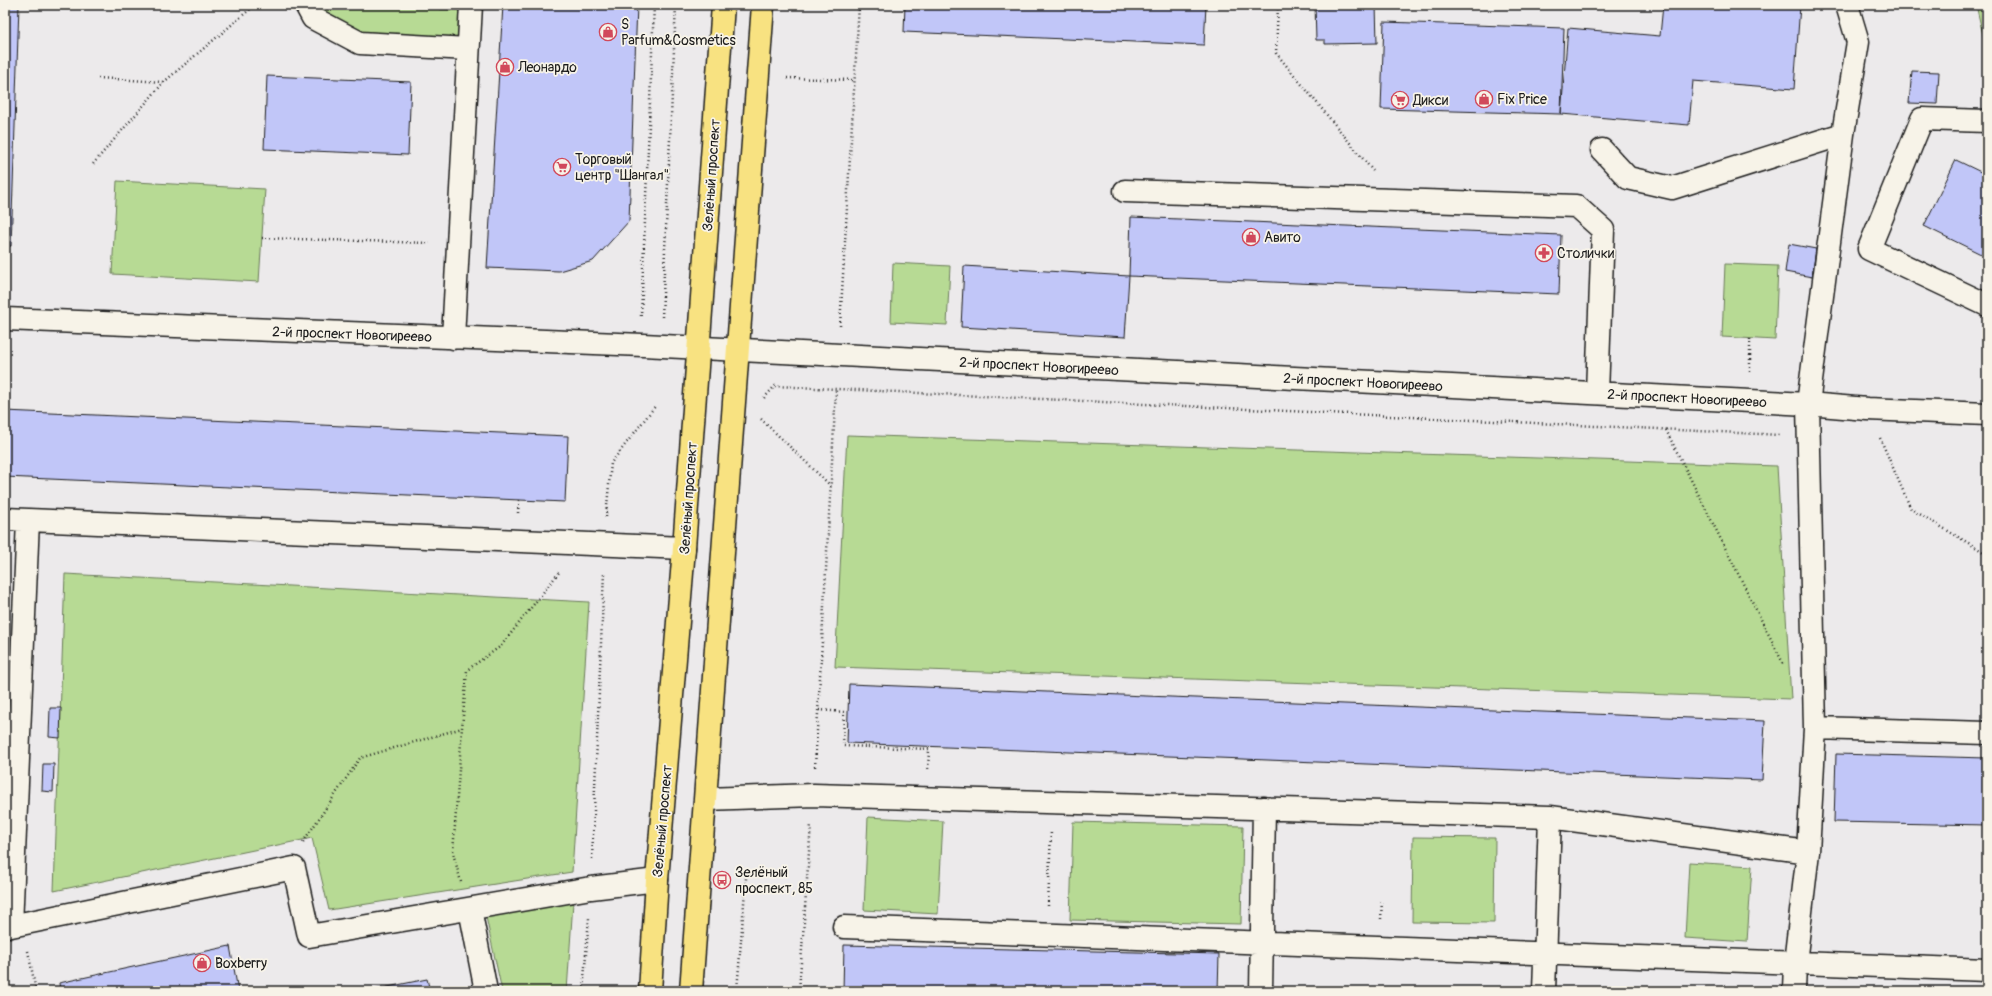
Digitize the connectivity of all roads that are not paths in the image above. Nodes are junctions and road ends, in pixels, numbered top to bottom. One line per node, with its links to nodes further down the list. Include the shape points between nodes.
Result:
1 (306, 5): 6 (street, via 313,18 360,43)
2 (471, 5): 6 (street)
3 (723, 5): 14 (main road, Зелёный проспект)
4 (763, 5): 15 (main road)
5 (1847, 5): 8 (street, via 1858,42)
6 (468, 49): 13 (street)
7 (1987, 121): 11 (street, via 1922,119 1869,248)
8 (1843, 134): 9 (street, via 1672,188 1628,178); 17 (street)
9 (1602, 150)
10 (1125, 191): 16 (street, via 1576,206 1603,230)
11 (1987, 305)
12 (5, 319): 13 (street, 2-й проспект Новогиреево)
13 (453, 338): 14 (street, 2-й проспект Новогиреево)
14 (699, 348): 15 (street, 2-й проспект Новогиреево); 21 (main road, Зелёный проспект)
15 (739, 351): 16 (street, 2-й проспект Новогиреево); 24 (main road)
16 (1598, 393): 17 (street, 2-й проспект Новогиреево)
17 (1808, 404): 18 (street, 2-й проспект Новогиреево); 22 (street)
18 (1987, 414)
19 (5, 519): 20 (street)
20 (28, 520): 21 (street); 30 (street)
21 (684, 548): 28 (main road, Зелёный проспект)
22 (1816, 728): 23 (street); 27 (street)
23 (1987, 734)
24 (706, 799): 25 (street, via 814,796); 38 (main road)
25 (1264, 808): 26 (street); 32 (street)
26 (1550, 817): 27 (street); 33 (street)
27 (1808, 852): 34 (street)
28 (657, 880): 29 (street, via 591,888); 37 (main road, Зелёный проспект)
29 (470, 909): 30 (street, via 309,936 294,868); 36 (street)
30 (13, 925)
31 (844, 927): 32 (street)
32 (1262, 943): 33 (street); 39 (street)
33 (1545, 953): 34 (street); 40 (street)
34 (1795, 963): 35 (street); 41 (street)
35 (1987, 970)
36 (486, 991)
37 (650, 991)
38 (691, 991)
39 (1260, 991)
40 (1544, 991)
41 (1794, 991)

